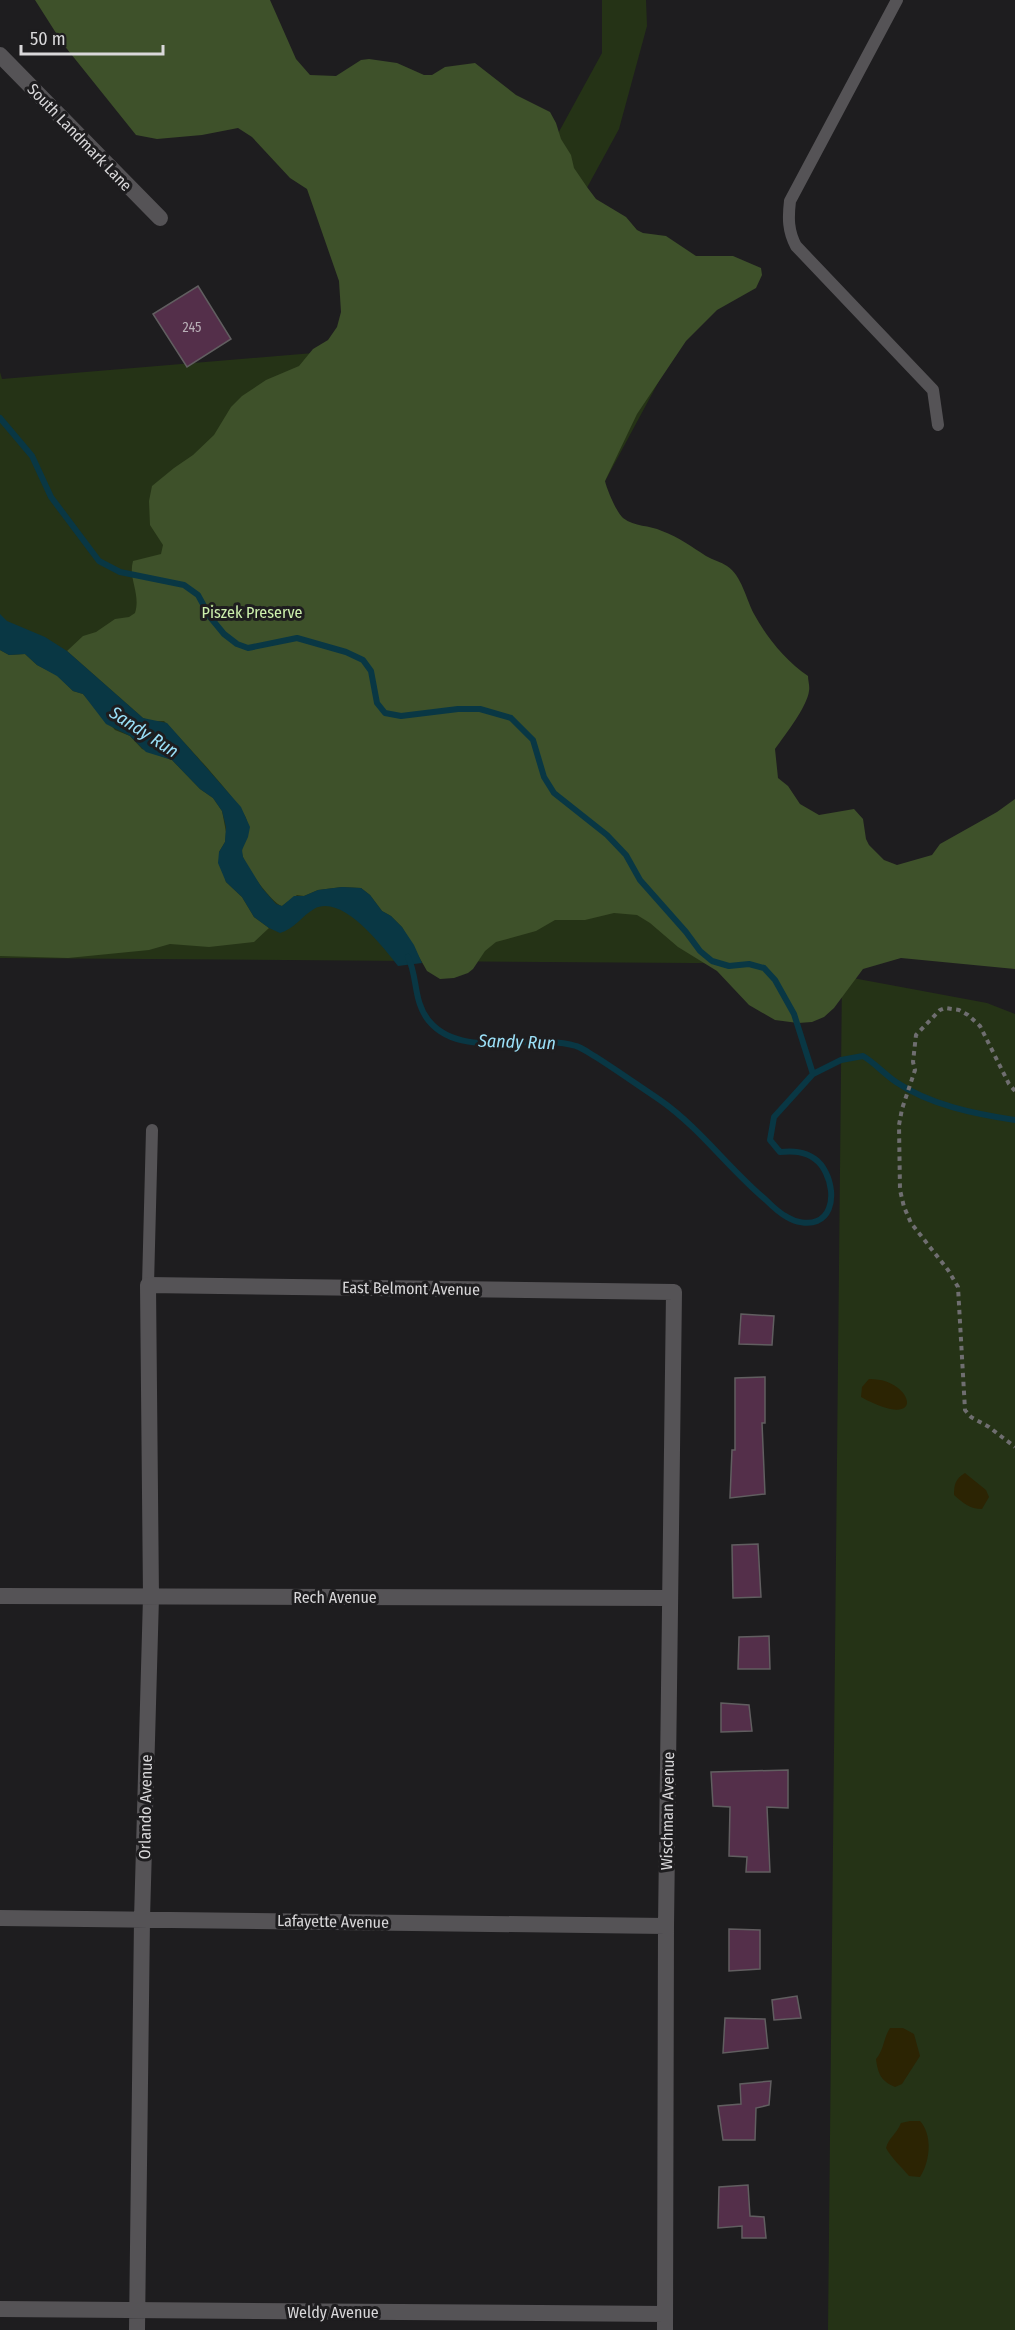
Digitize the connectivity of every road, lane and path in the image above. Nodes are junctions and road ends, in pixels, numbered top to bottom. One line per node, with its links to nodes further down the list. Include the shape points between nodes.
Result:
1 (897, 0): 4 (lane, via 790,201 790,235 796,246 933,390)
2 (0, 55): 3 (street, South Landmark Lane)
3 (160, 218)
4 (938, 425)
5 (1015, 1091): 9 (path, via 980,1026 959,1010 945,1008 916,1035 915,1070 899,1125 904,1207 911,1223 958,1287 964,1407 971,1417 989,1426)
6 (152, 1130): 7 (lane)
7 (148, 1285): 8 (street, East Belmont Avenue); 11 (street, Orlando Avenue)
8 (674, 1292): 12 (street, Wischman Avenue)
9 (1015, 1448)
10 (0, 1596): 11 (street, Rech Avenue)
11 (150, 1597): 12 (street, Rech Avenue); 14 (street, Orlando Avenue)
12 (669, 1598): 15 (street, Wischman Avenue)
13 (0, 1918): 14 (street, Lafayette Avenue)
14 (142, 1919): 15 (street, Lafayette Avenue); 17 (street, Orlando Avenue)
15 (666, 1926): 18 (street, Wischman Avenue)
16 (0, 2309): 17 (street, Weldy Avenue)
17 (137, 2311): 18 (street, Weldy Avenue); 19 (street, Orlando Avenue)
18 (665, 2322)
19 (137, 2330)

